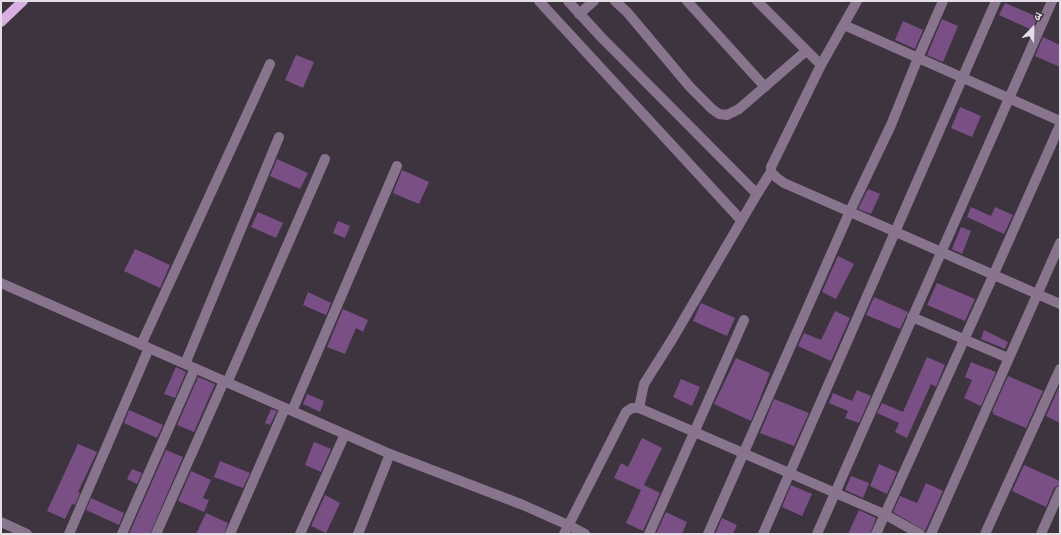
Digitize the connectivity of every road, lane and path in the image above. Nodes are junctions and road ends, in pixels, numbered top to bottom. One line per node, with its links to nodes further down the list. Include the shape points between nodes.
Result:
1 (23, 1): 13 (main road)
2 (539, 1): 30 (street)
3 (568, 1): 12 (street)
4 (594, 1): 12 (street)
5 (615, 1): 20 (street, via 690,87 719,114 727,115 739,109)
6 (687, 1): 20 (street)
7 (757, 1): 15 (street)
8 (857, 1): 14 (street)
9 (943, 1): 16 (street)
10 (996, 1): 19 (street)
11 (1052, 1): 21 (street)
12 (579, 14): 28 (street)
13 (1, 22)
14 (844, 24): 16 (street); 18 (street)
15 (806, 51): 18 (street); 20 (street)
16 (918, 58): 19 (street); 29 (street, via 891,125)
17 (270, 64): 41 (street)
18 (821, 65): 27 (street, via 771,167)
19 (963, 78): 21 (street); 31 (street)
20 (765, 87)
21 (1009, 98): 22 (street); 33 (street)
22 (1060, 121)
23 (1060, 125): 34 (street)
24 (279, 137): 43 (street)
25 (325, 159): 46 (street)
26 (397, 166): 48 (street)
27 (771, 172): 28 (street); 29 (street, via 784,182)
28 (757, 194): 30 (street)
29 (850, 211): 31 (street); 51 (street)
30 (741, 220): 47 (street, via 644,384)
31 (895, 232): 33 (street); 53 (street)
32 (1060, 243): 36 (street)
33 (941, 252): 34 (street); 38 (street)
34 (993, 276): 36 (street); 40 (street)
35 (1, 283): 41 (street)
36 (1038, 293): 37 (street); 42 (street)
37 (1060, 304)
38 (912, 317): 40 (street); 55 (street)
39 (744, 320): 49 (street)
40 (964, 339): 42 (street); 56 (street)
41 (145, 346): 43 (street); 60 (street)
42 (1008, 358): 73 (street)
43 (185, 364): 44 (street)
44 (195, 368): 46 (street); 61 (street)
45 (1060, 369): 74 (street)
46 (226, 382): 48 (street); 62 (street)
47 (639, 408): 49 (street); 58 (street, via 632,408 626,412)
48 (288, 409): 50 (street); 63 (street)
49 (694, 431): 51 (street); 67 (street)
50 (344, 434): 52 (street); 64 (street)
51 (744, 453): 53 (street); 68 (street)
52 (390, 454): 58 (street, via 523,506); 65 (street)
53 (790, 472): 55 (street); 69 (street)
54 (1060, 491): 75 (street)
55 (836, 492): 56 (street); 70 (street)
56 (884, 514): 71 (street); 72 (street)
57 (1, 522): 59 (street)
58 (566, 529): 66 (street)
59 (27, 534)
60 (69, 534)
61 (122, 534)
62 (156, 534)
63 (230, 534)
64 (300, 534)
65 (358, 534)
66 (585, 534)
67 (649, 534)
68 (708, 534)
69 (763, 534)
70 (817, 534)
71 (876, 534)
72 (920, 534)
73 (931, 534)
74 (985, 534)
75 (1041, 534)

